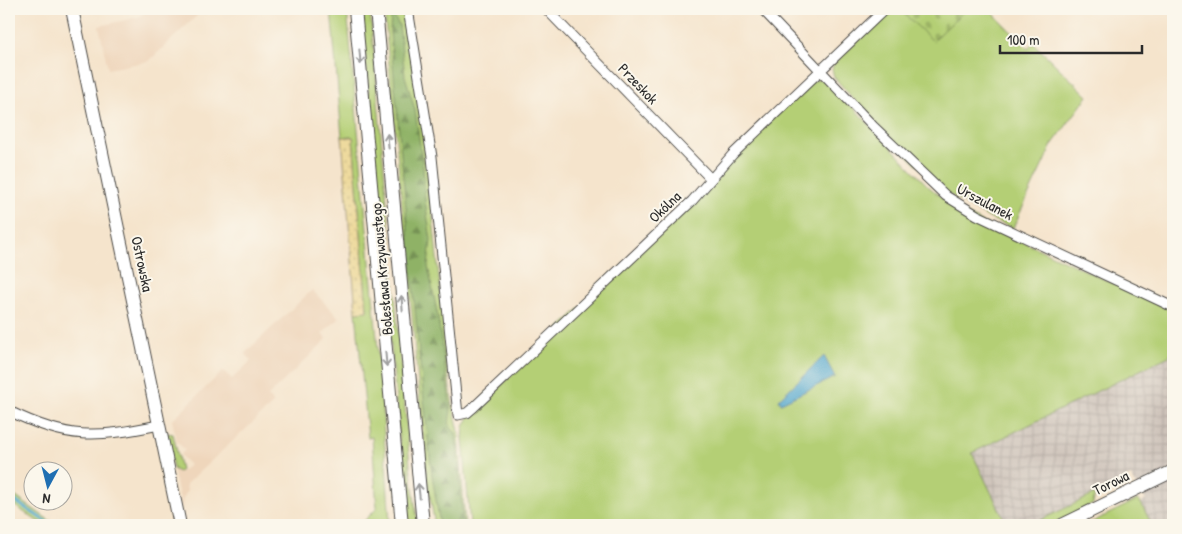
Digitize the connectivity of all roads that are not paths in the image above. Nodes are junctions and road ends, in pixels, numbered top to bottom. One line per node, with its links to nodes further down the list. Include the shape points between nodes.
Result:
1 (72, 9): 12 (main road, Ostrowska)
2 (356, 9): 15 (main road, Bolesława Krzywoustego, one-way to 15)
3 (376, 9): 16 (main road, Bolesława Krzywoustego, one-way to 3)
4 (408, 9): 9 (street, Okólna, via 432,157 458,415 474,407 692,201)
5 (546, 9): 9 (street, Przeskok)
6 (762, 9): 8 (street, Urszulanek)
7 (885, 9): 8 (street, Okólna)
8 (821, 70): 9 (street, Okólna); 10 (street, Urszulanek, via 921,175 958,205)
9 (710, 178)
10 (1173, 307)
11 (9, 411): 12 (street, via 54,430 70,433 110,435)
12 (159, 425): 14 (main road, Ostrowska)
13 (1173, 471): 17 (main road, Torowa)
14 (180, 525)
15 (402, 525)
16 (423, 525)
17 (1062, 525)

